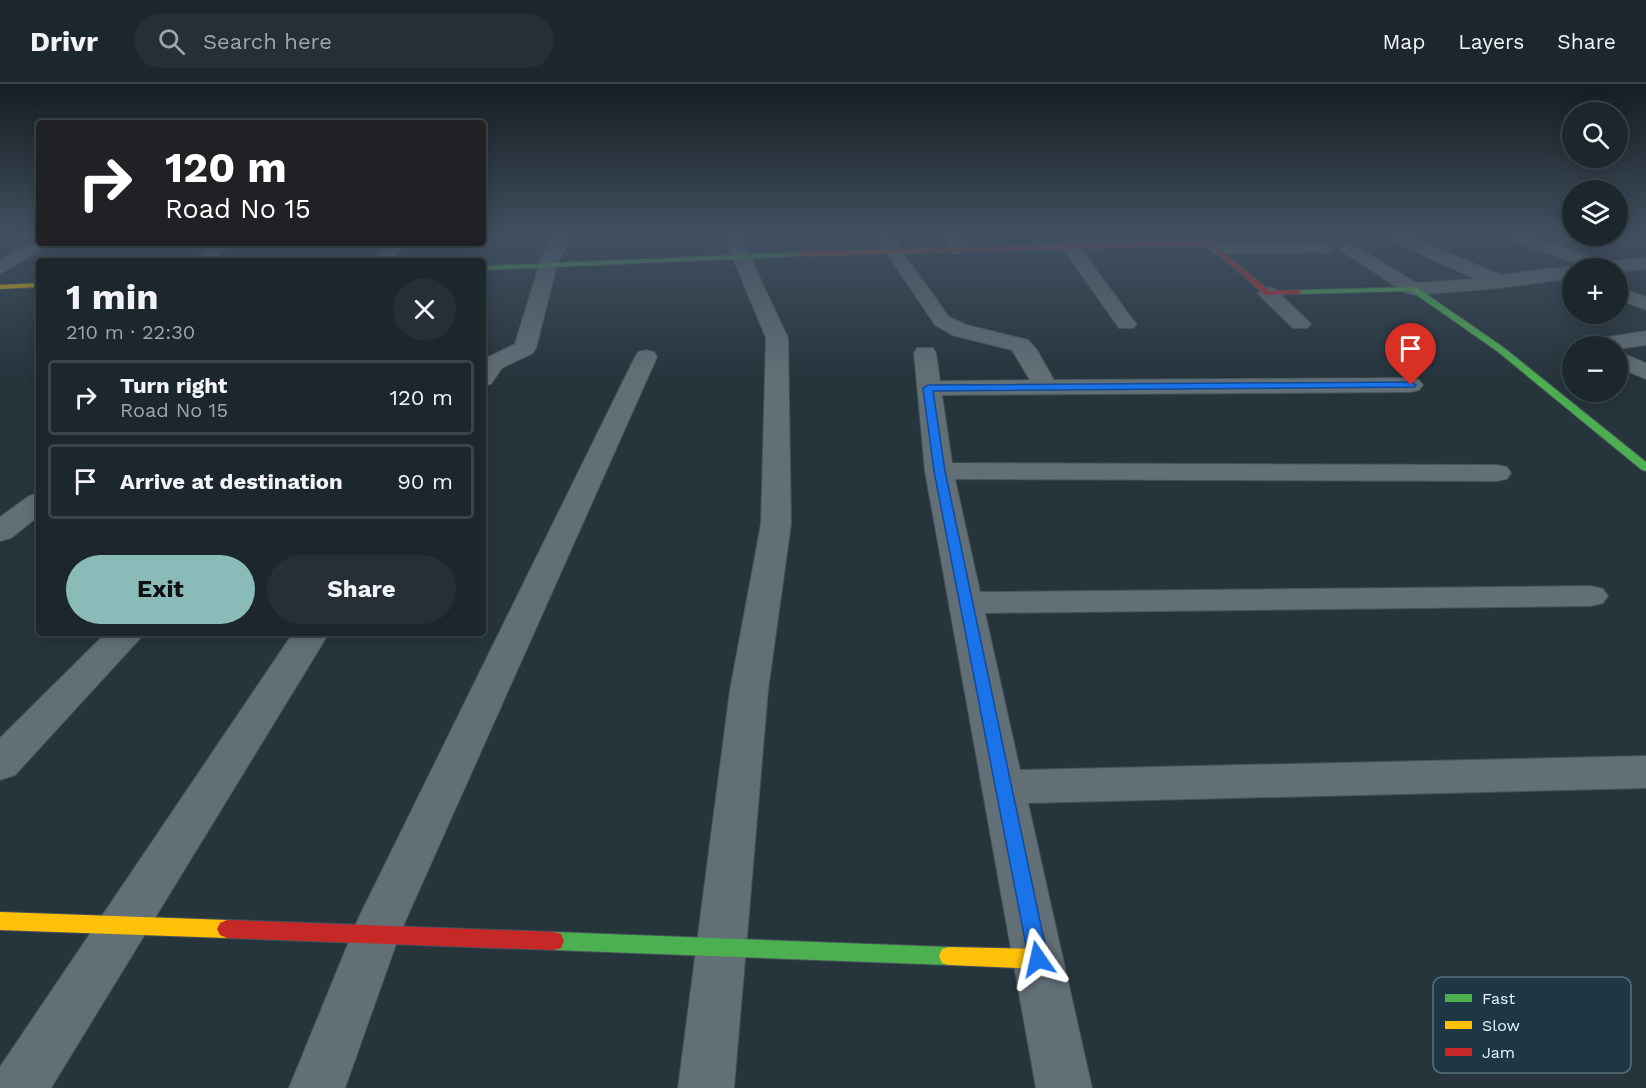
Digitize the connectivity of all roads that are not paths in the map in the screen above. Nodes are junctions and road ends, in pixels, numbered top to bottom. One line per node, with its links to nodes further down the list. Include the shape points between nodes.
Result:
1 (543, 284): 21 (street, via 525,348 494,363)
2 (753, 284): 39 (street, via 777,338 776,524 749,690)
3 (916, 284): 23 (street, via 942,321 968,333 1020,345)
4 (1097, 284): 14 (street)
5 (1257, 284): 11 (street)
6 (1405, 284): 10 (street)
7 (1477, 284): 10 (street)
8 (36, 285): 9 (street)
9 (0, 286)
10 (1413, 289): 11 (street); 24 (street, via 1500,349)
11 (1268, 293): 15 (street)
12 (1628, 297): 13 (street)
13 (1646, 304)
14 (1126, 324)
15 (1300, 324)
16 (1646, 338): 17 (street)
17 (1628, 341)
18 (646, 357): 38 (street)
19 (1628, 363): 20 (street)
20 (1646, 372)
21 (486, 375)
22 (1411, 385): 23 (street)
23 (1046, 387): 25 (street, via 926,370)
24 (1646, 468)
25 (939, 471): 26 (street); 30 (street)
26 (1497, 473)
27 (36, 504): 28 (street)
28 (0, 532)
29 (1591, 596): 30 (street)
30 (966, 603): 35 (street)
31 (124, 636): 33 (street)
32 (309, 636): 37 (street)
33 (0, 764)
34 (1646, 772): 35 (street)
35 (1003, 787): 40 (street)
36 (0, 921): 37 (street)
37 (125, 926): 38 (street); 41 (street)
38 (376, 933): 39 (street); 42 (street)
39 (723, 949): 40 (street); 43 (street)
40 (1038, 959): 44 (street)
41 (19, 1088)
42 (317, 1088)
43 (706, 1088)
44 (1064, 1088)

